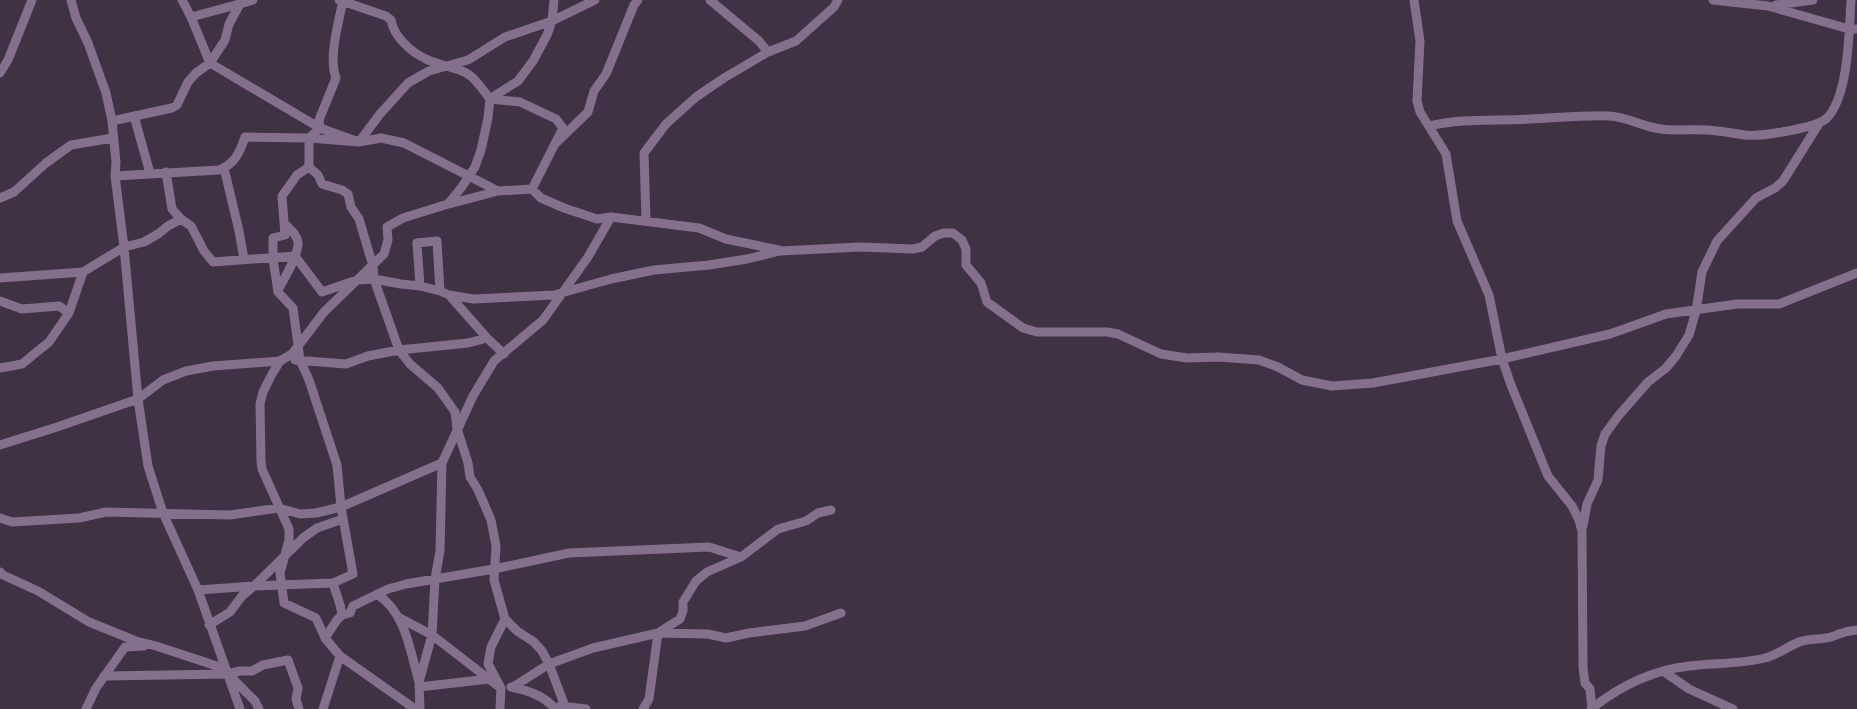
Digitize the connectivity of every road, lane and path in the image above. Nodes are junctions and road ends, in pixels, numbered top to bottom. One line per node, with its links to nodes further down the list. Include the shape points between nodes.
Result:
1 (32, 0): 23 (street)
2 (71, 0): 26 (street)
3 (182, 0): 17 (street)
4 (253, 0): 15 (street)
5 (554, 0): 18 (street)
6 (595, 0): 18 (street)
7 (638, 0): 33 (street, via 588,112)
8 (710, 0): 20 (street)
9 (838, 0): 20 (street, via 796,41)
10 (1414, 0): 28 (street, via 1420,41 1417,100)
11 (1713, 0): 16 (street)
12 (1813, 0): 16 (street)
13 (1851, 0): 19 (street)
14 (341, 1): 22 (street, via 386,16 411,50); 29 (street, via 334,51 336,78)
15 (240, 4): 17 (street); 21 (street)
16 (1768, 6): 19 (street)
17 (191, 17): 21 (street)
18 (552, 21): 22 (street, via 505,37 468,61); 24 (street, via 518,81)
19 (1853, 29): 27 (street, via 1843,85 1832,112)
20 (768, 52): 46 (street, via 696,97 666,124 644,153)
21 (211, 63): 25 (street, via 188,82 177,105); 29 (street)
22 (447, 65): 24 (street, via 469,75); 32 (street, via 408,83)
23 (0, 73)
24 (490, 99): 33 (street, via 520,102 556,119 563,128); 38 (street, via 481,150)
25 (134, 116): 26 (street); 37 (street)
26 (112, 121): 30 (street)
27 (1818, 125): 28 (street, via 1760,135 1662,130 1610,116); 64 (street, via 1783,181 1756,198 1717,241 1702,272)
28 (1429, 126): 70 (street, via 1446,154 1457,221 1489,295)
29 (320, 128): 31 (street); 32 (street)
30 (113, 138): 39 (street); 42 (street, via 71,145 14,192)
31 (309, 138): 32 (street); 34 (street); 35 (street, via 245,138 238,157)
32 (359, 142): 38 (street, via 380,138 404,143)
33 (556, 142): 40 (street)
34 (309, 166): 47 (street, via 297,174 282,196); 53 (street, via 322,184 348,194)
35 (224, 168): 36 (street); 51 (street)
36 (166, 172): 37 (street); 45 (street, via 172,209)
37 (150, 173): 39 (street)
38 (470, 175): 41 (street); 43 (street)
39 (115, 176): 48 (street)
40 (532, 189): 41 (street); 44 (street, via 541,198 587,216)
41 (498, 191): 43 (street)
42 (0, 198)
43 (448, 204): 53 (street, via 387,227 384,254)
44 (611, 217): 46 (street); 60 (street)
45 (181, 219): 48 (street, via 144,242); 51 (street, via 191,226 213,262)
46 (646, 220): 49 (street, via 699,228)
47 (285, 224): 50 (street, via 298,243); 52 (street, via 285,235 273,238)
48 (124, 247): 54 (street); 74 (street)
49 (780, 251): 60 (street, via 654,270); 70 (street, via 913,249 935,236 953,233 962,240 966,265 981,283 987,302 1023,328 1118,334 1161,354 1187,358 1259,360 1302,380 1332,386)
50 (295, 256): 52 (street); 58 (street, via 322,292); 61 (street)
51 (244, 259): 52 (street)
52 (273, 259): 61 (street)
53 (373, 266): 57 (street); 58 (street)
54 (83, 272): 56 (street); 65 (street)
55 (1857, 273): 64 (street, via 1779,304 1737,304)
56 (0, 278)
57 (374, 279): 58 (street); 59 (street); 68 (street)
58 (356, 280): 67 (street)
59 (420, 286): 62 (street); 62 (street, via 418,243 438,241)
60 (565, 291): 62 (street, via 488,299); 69 (street, via 543,320)
61 (278, 292): 67 (street, via 293,309)
62 (444, 293): 66 (street)
63 (0, 301): 65 (street, via 22,309 59,306)
64 (1696, 311): 70 (street, via 1666,314 1610,334); 84 (street, via 1676,356 1605,434 1598,480)
65 (69, 313): 73 (street, via 49,342 22,364)
66 (486, 338): 68 (street, via 468,344); 69 (street)
67 (298, 345): 71 (street); 72 (street)
68 (398, 350): 71 (street, via 346,363); 75 (street, via 438,388 455,411)
69 (504, 355): 75 (street, via 494,361)
70 (1502, 359): 84 (street, via 1549,476 1572,506)
71 (299, 360): 72 (street); 78 (street, via 337,465)
72 (280, 361): 74 (street, via 186,371 163,380); 79 (street, via 260,404 262,469)
73 (0, 368)
74 (138, 399): 76 (street); 81 (street, via 148,466)
75 (457, 428): 77 (street); 87 (street, via 470,477 491,520)
76 (0, 444)
77 (442, 463): 78 (street); 89 (street)
78 (341, 507): 79 (street, via 300,514); 83 (street)
79 (279, 508): 81 (street, via 230,515); 85 (street, via 289,529)
80 (831, 510): 86 (street, via 778,529)
81 (163, 513): 82 (street, via 106,512 12,523); 93 (street)
82 (0, 518)
83 (343, 519): 85 (street, via 317,528); 90 (street, via 353,574)
84 (1582, 531): 127 (street, via 1584,678)
85 (285, 556): 91 (street); 92 (street)
86 (741, 557): 87 (street, via 709,547 569,552); 101 (street, via 696,581 683,602 680,620)
87 (494, 569): 89 (street); 98 (street)
88 (0, 572): 104 (street, via 89,622)
89 (435, 579): 94 (street); 102 (street)
90 (333, 583): 91 (street); 96 (street)
91 (281, 584): 92 (street); 103 (street, via 284,603 316,618)
92 (254, 586): 93 (street); 99 (street, via 230,612)
93 (198, 590): 99 (street)
94 (377, 594): 96 (street); 97 (street)
95 (841, 613): 101 (street, via 805,626 726,638)
96 (342, 615): 103 (street)
97 (400, 618): 102 (street); 111 (street)
98 (505, 619): 106 (street, via 534,642); 114 (street, via 491,646 488,664)
99 (209, 625): 107 (street)
100 (1857, 630): 108 (street, via 1810,639 1763,659)
101 (658, 633): 106 (street); 126 (street, via 649,699)
102 (432, 635): 110 (street); 111 (street)
103 (325, 638): 105 (street)
104 (156, 646): 107 (street); 109 (street, via 125,647)
105 (340, 656): 121 (street); 122 (street)
106 (549, 664): 112 (street); 115 (street)
107 (227, 671): 109 (street); 118 (street); 119 (street); 120 (street, via 253,671 288,660 298,688)
108 (1663, 671): 127 (street, via 1620,688); 128 (street)
109 (104, 676): 113 (street)
110 (489, 679): 111 (street); 114 (street)
111 (419, 685): 123 (street)
112 (513, 687): 114 (street); 115 (street)
113 (96, 688): 116 (street); 117 (street)
114 (502, 688): 124 (street)
115 (559, 707): 125 (street)
116 (86, 709)
117 (96, 709)
118 (240, 709)
119 (259, 709)
120 (299, 709)
121 (323, 709)
122 (415, 709)
123 (420, 709)
124 (500, 709)
125 (586, 709)
126 (643, 709)
127 (1592, 709)
128 (1733, 709)

